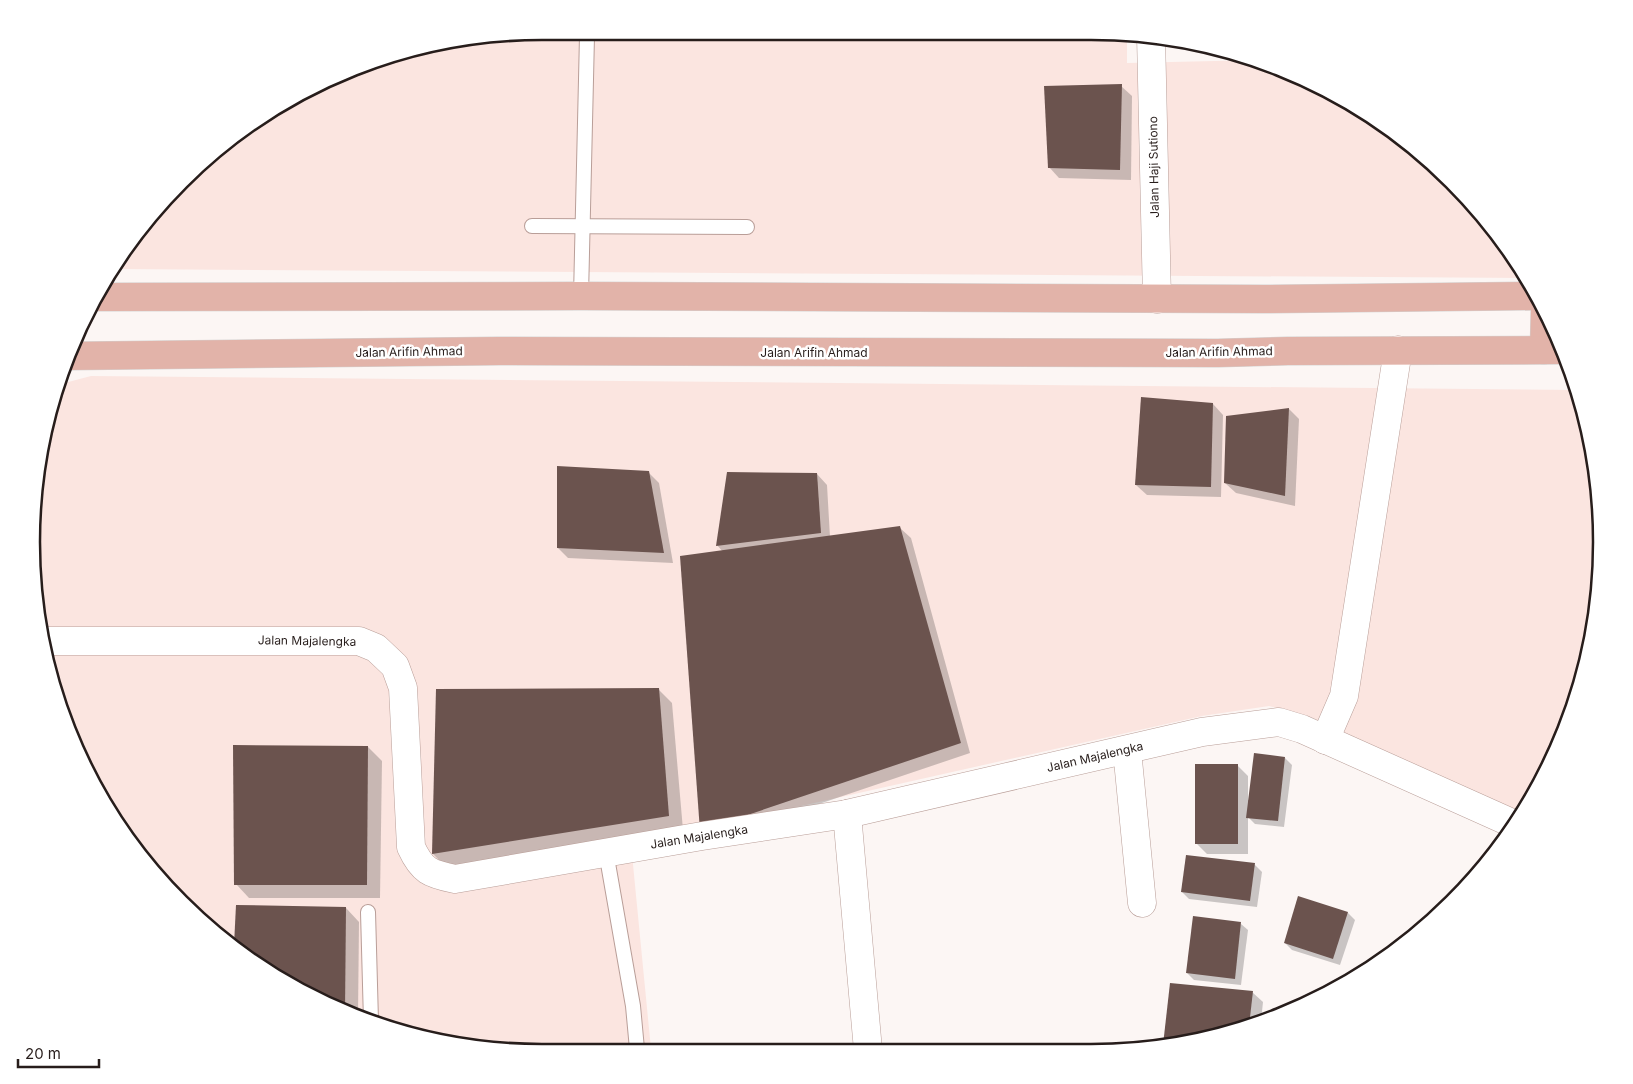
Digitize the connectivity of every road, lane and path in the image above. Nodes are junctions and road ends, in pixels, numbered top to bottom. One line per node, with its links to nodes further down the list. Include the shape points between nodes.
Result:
1 (587, 40): 4 (lane)
2 (1151, 43): 9 (street, Jalan Haji Sutiono)
3 (532, 226): 4 (lane)
4 (583, 227): 5 (lane); 6 (lane)
5 (747, 227)
6 (581, 296): 8 (main road); 9 (main road)
7 (1529, 296): 9 (main road)
8 (104, 297)
9 (1157, 299)
10 (1398, 350): 11 (main road, Jalan Arifin Ahmad); 12 (main road, Jalan Arifin Ahmad); 14 (street, via 1344,696)
11 (1553, 350)
12 (76, 356)
13 (50, 641): 18 (street, Jalan Majalengka, via 359,641 376,648 396,666 403,688 411,847 426,870 455,879)
14 (1325, 740): 15 (street, Jalan Majalengka, via 1280,722 1202,732); 17 (street, Jalan Majalengka)
15 (1127, 750): 16 (street, Jalan Majalengka); 19 (street)
16 (846, 814): 18 (street, Jalan Majalengka); 23 (street)
17 (1508, 821)
18 (606, 852): 22 (lane)
19 (1142, 903)
20 (368, 912): 21 (lane)
21 (371, 1013)
22 (637, 1044)
23 (867, 1044)

